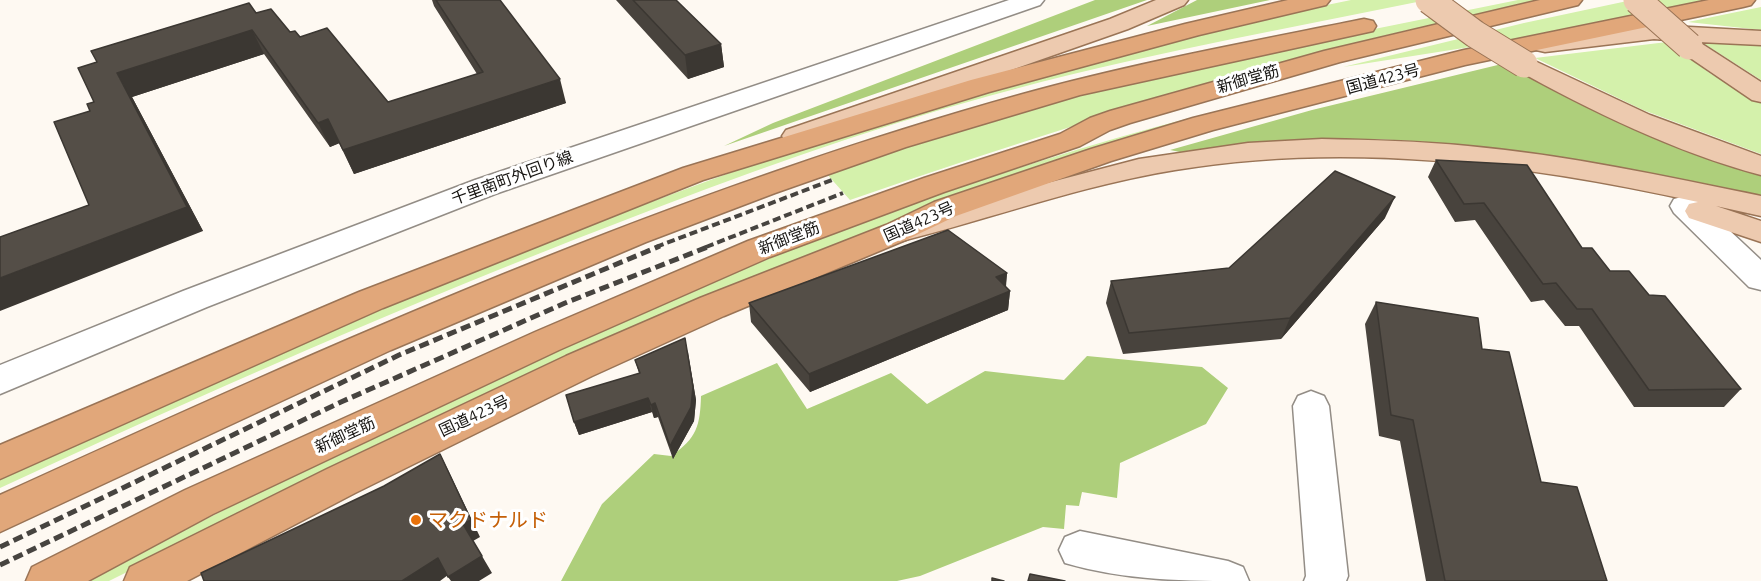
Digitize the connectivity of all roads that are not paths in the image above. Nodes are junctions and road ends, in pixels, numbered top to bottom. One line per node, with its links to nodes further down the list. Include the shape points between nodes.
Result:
1 (1032, 0): 22 (street, 千里南町外回り線, via 485,187 206,294)
2 (1176, 0): 16 (main road, via 1126,22)
3 (1318, 0): 16 (highway, via 980,87)
4 (1430, 0): 15 (main road, bridge, via 1475,34 1573,91)
5 (1495, 0): 25 (highway, 新御堂筋, via 1112,79 964,120 811,170 488,294 223,410)
6 (1570, 0): 13 (highway, 新御堂筋, via 1286,68 1100,124)
7 (1637, 0): 12 (main road, bridge, via 1689,46)
8 (1743, 0): 10 (highway, 国道423号)
9 (1761, 38): 10 (main road, via 1654,32)
10 (1490, 53): 11 (highway, 国道423号)
11 (1464, 58): 13 (highway, via 1272,91); 19 (highway, 国道423号, via 1175,132 945,209)
12 (1761, 94)
13 (1070, 140): 27 (highway, 新御堂筋, via 759,249 547,341 199,502)
14 (1552, 164): 17 (main road); 18 (main road); 19 (main road, via 1415,149 1324,147 1244,152 1116,172)
15 (1761, 166)
16 (693, 174): 24 (highway, via 371,300)
17 (1685, 206): 20 (main road); 21 (street)
18 (1761, 206)
19 (897, 232): 28 (highway, 国道423号, via 579,366 340,481)
20 (1761, 232)
21 (1761, 279)
22 (0, 380)
23 (1311, 406): 30 (street)
24 (0, 463)
25 (0, 514)
26 (1080, 550): 29 (street)
27 (47, 581)
28 (145, 581)
29 (1228, 581)
30 (1325, 581)

